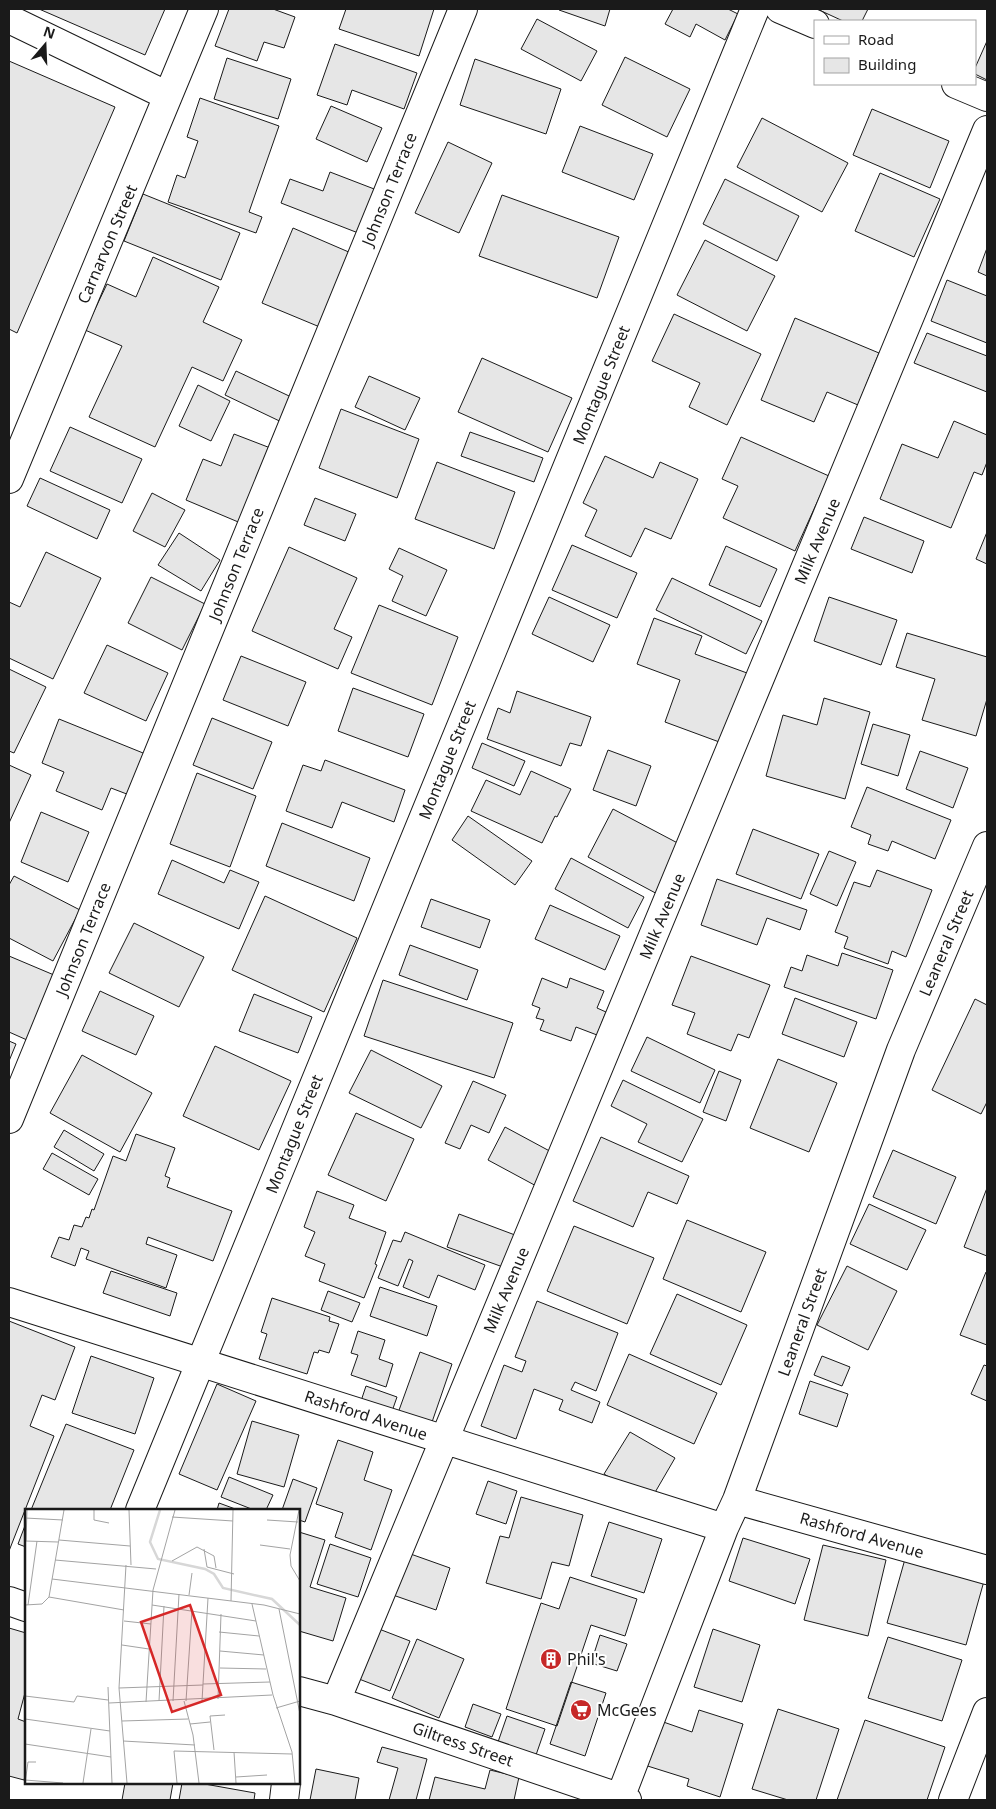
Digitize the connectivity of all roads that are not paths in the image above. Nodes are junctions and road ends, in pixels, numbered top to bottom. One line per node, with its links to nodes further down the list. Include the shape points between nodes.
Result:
1 (204, 9): 8 (street, Carnarvon Street)
2 (463, 9): 13 (street, Johnson Terrace)
3 (754, 9): 15 (street, Montague Street)
4 (780, 9): 6 (street)
5 (9, 19): 8 (street)
6 (814, 24)
7 (958, 85): 9 (street)
8 (168, 96): 11 (street, Carnarvon Street)
9 (987, 97)
10 (987, 130): 16 (street, Milk Avenue)
11 (9, 479)
12 (987, 846): 17 (street, Leaneral Street, via 901,1050)
13 (9, 1119)
14 (9, 1302): 15 (street, Rashford Avenue)
15 (200, 1362): 16 (street, Rashford Avenue); 18 (street, Montague Street)
16 (444, 1440): 19 (street, Rashford Avenue); 24 (street, Milk Avenue)
17 (737, 1500): 19 (street, Leaneral Street); 20 (street, Rashford Avenue)
18 (140, 1509)
19 (724, 1528): 27 (street, Leaneral Street)
20 (987, 1570)
21 (9, 1601): 22 (street)
22 (25, 1607)
23 (300, 1691): 24 (street, Giltress Street)
24 (336, 1701): 27 (street, Giltress Street)
25 (987, 1712): 29 (street)
26 (286, 1784): 28 (street)
27 (623, 1799)
28 (284, 1800)
29 (953, 1800)

